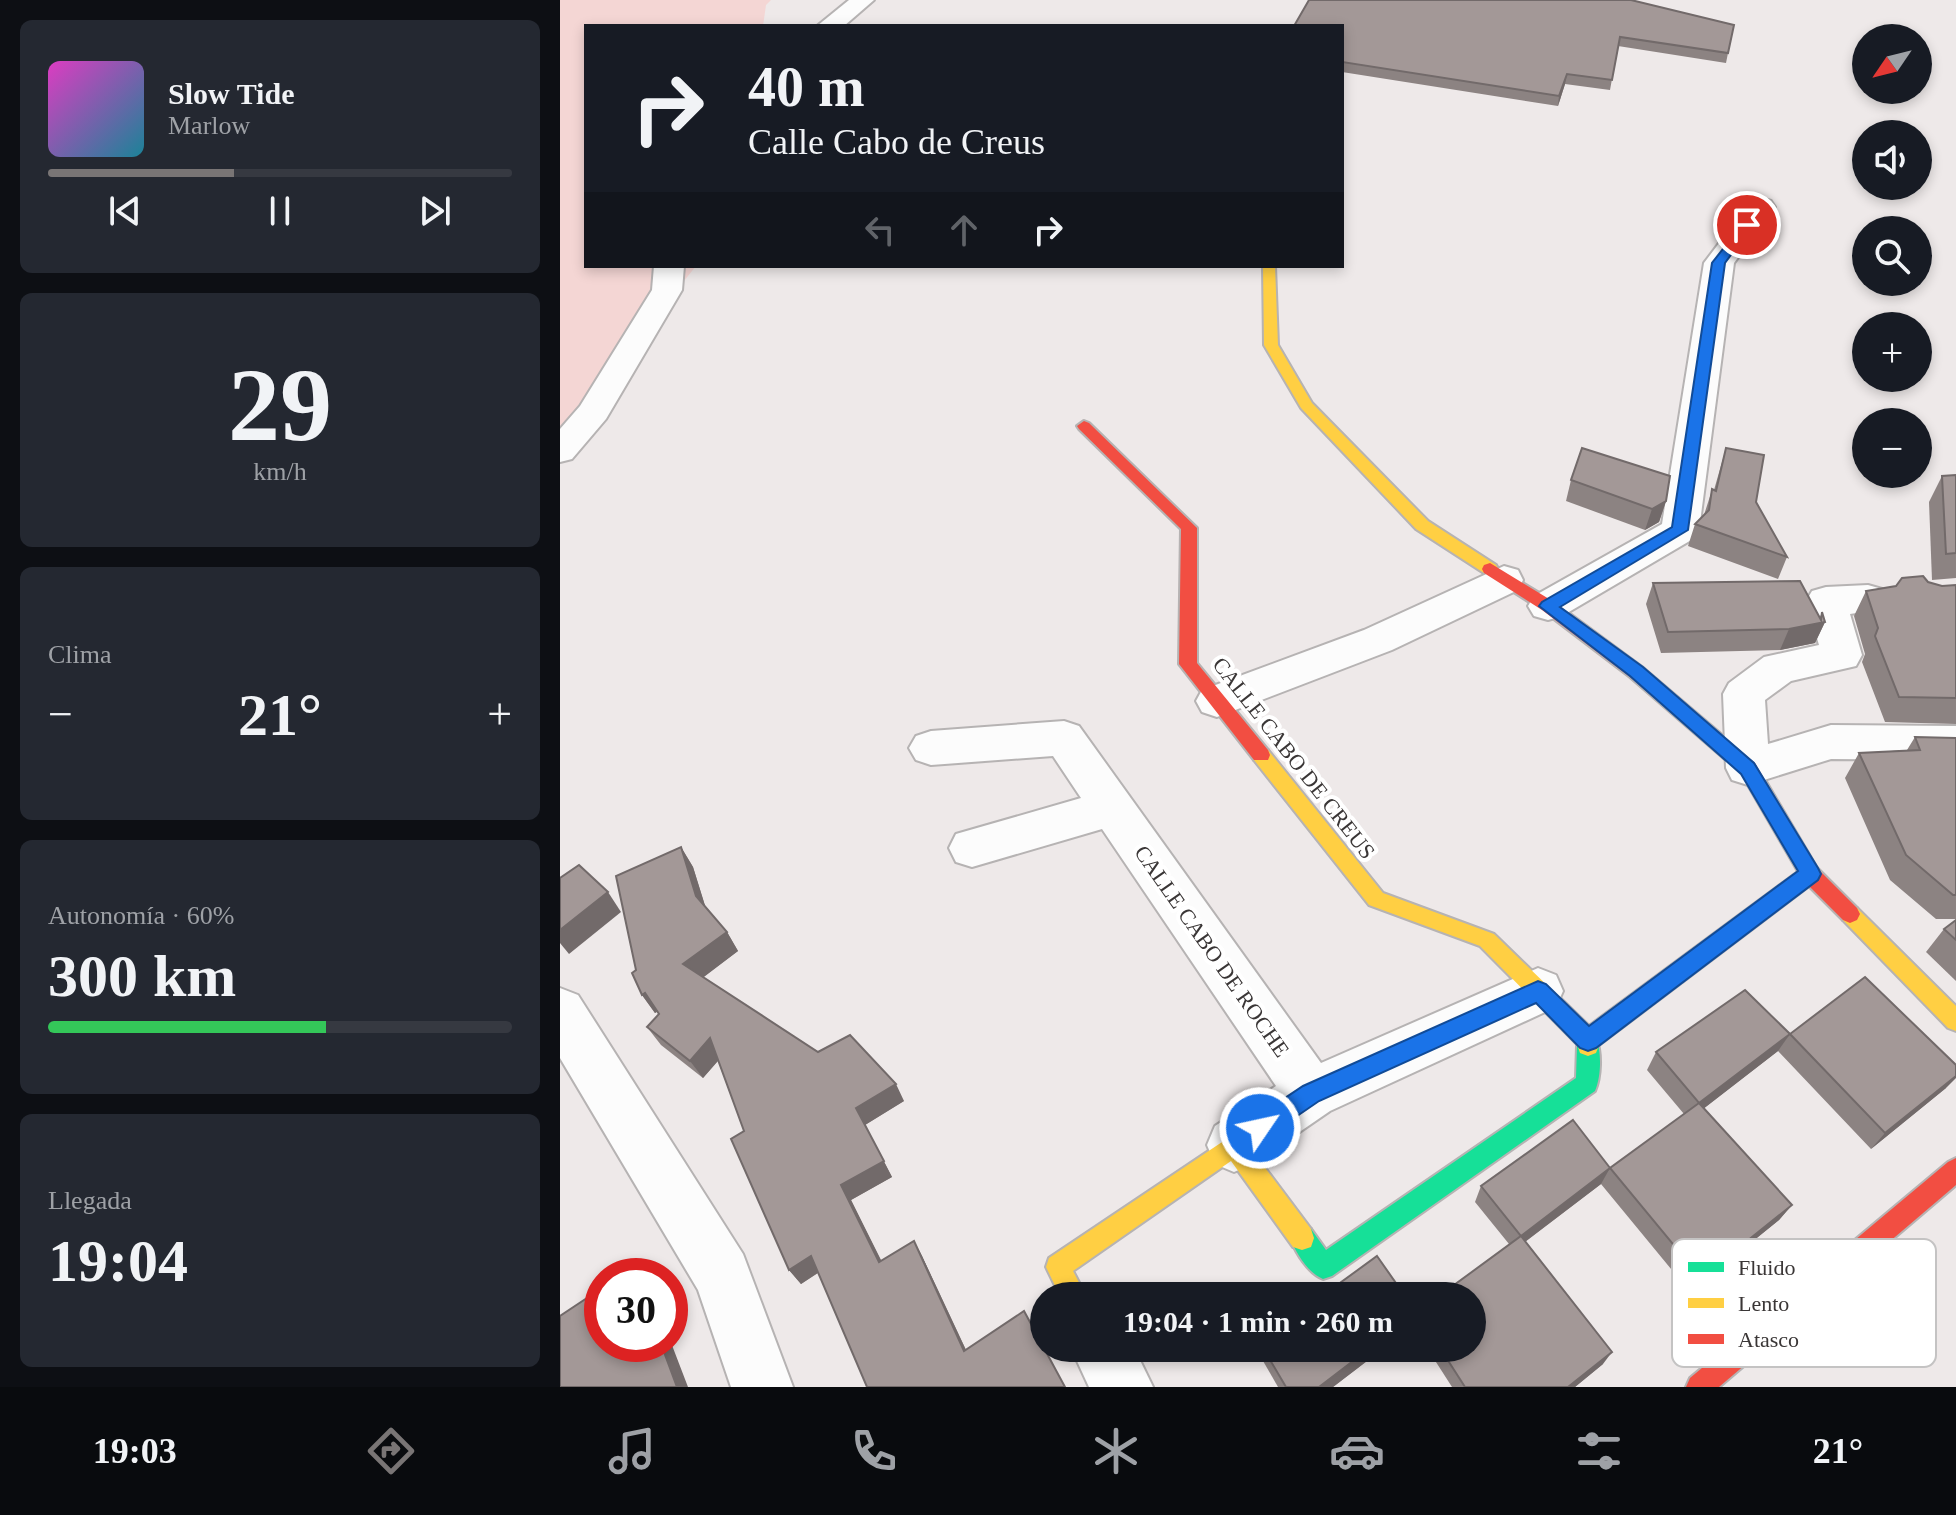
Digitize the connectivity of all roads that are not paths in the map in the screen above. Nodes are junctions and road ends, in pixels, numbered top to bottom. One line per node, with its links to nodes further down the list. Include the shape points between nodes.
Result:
1 (863, 0): 2 (street)
2 (832, 24)
3 (1761, 207): 10 (street, via 1719,263 1680,530)
4 (669, 268): 7 (street, via 667,290 594,412)
5 (1269, 268): 8 (street, via 1271,345 1306,405 1422,525)
6 (1084, 426): 11 (street, CALLE CABO DE CREUS, via 1189,528 1188,664)
7 (560, 451)
8 (1504, 580): 10 (street); 11 (street, via 1378,640)
9 (1868, 599): 14 (street, via 1826,601 1842,655 1779,668 1744,694)
10 (1548, 606): 14 (street, via 1636,672)
11 (1217, 701): 18 (street, CALLE CABO DE CREUS, via 1376,899 1487,940)
12 (1956, 743): 14 (street, via 1831,742)
13 (931, 748): 15 (street, CALLE CABO DE ROCHE, via 1064,738)
14 (1748, 768): 17 (street)
15 (1112, 808): 16 (street); 22 (street, CALLE CABO DE ROCHE)
16 (972, 848)
17 (1810, 874): 20 (street); 21 (street)
18 (1538, 991): 21 (street, CALLE CABO DE CREUS); 22 (street)
19 (560, 1011): 29 (street, via 722,1275)
20 (1956, 1021)
21 (1588, 1040): 23 (street, via 1587,1083 1323,1267)
22 (1311, 1093): 23 (street)
23 (1234, 1145): 26 (street, via 1058,1267)
24 (1956, 1170): 25 (street)
25 (1874, 1239)
26 (1066, 1282)
27 (1109, 1362): 30 (street)
28 (1723, 1367): 31 (street)
29 (762, 1387)
30 (1122, 1387)
31 (1699, 1387)

